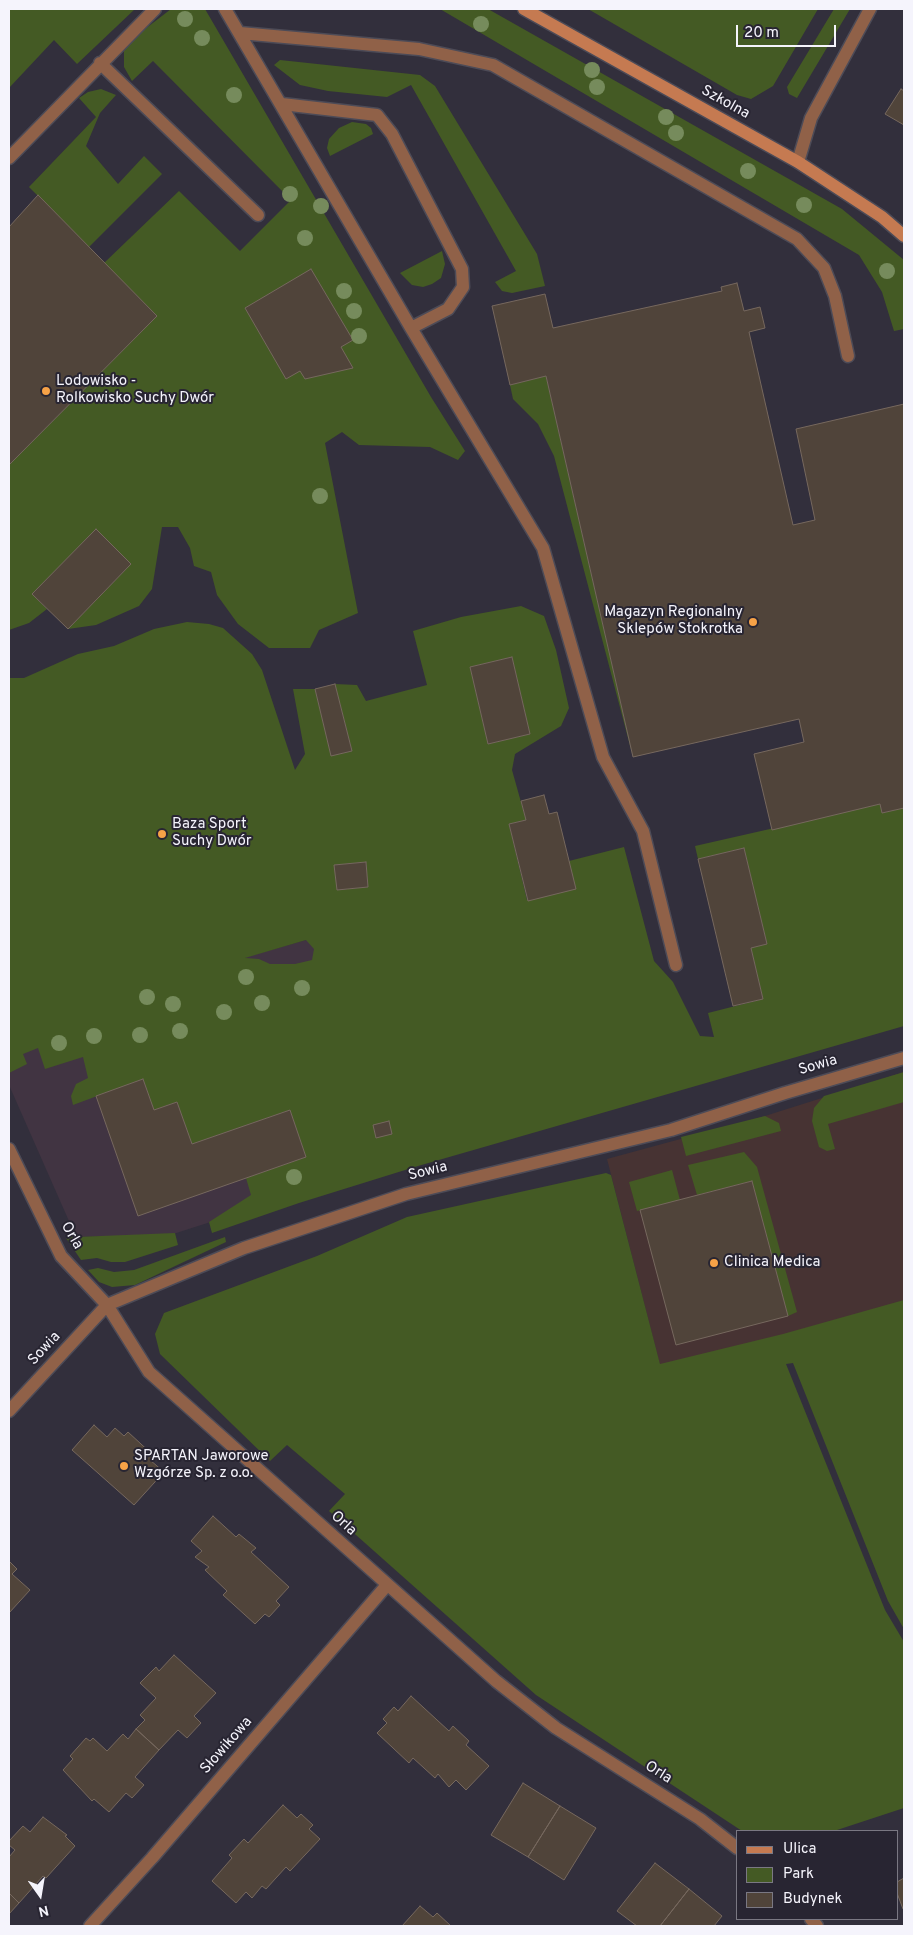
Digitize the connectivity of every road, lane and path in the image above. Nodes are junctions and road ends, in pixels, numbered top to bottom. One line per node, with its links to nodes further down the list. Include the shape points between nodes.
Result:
1 (155, 9): 6 (street)
2 (225, 9): 5 (street)
3 (524, 9): 9 (street, Szkolna)
4 (870, 9): 9 (street, via 811,118)
5 (240, 33): 7 (street); 13 (street, via 419,50 493,65 797,239 824,268 835,296)
6 (100, 63): 8 (street); 10 (street)
7 (282, 104): 12 (street); 12 (street, via 377,115 392,134 462,269 463,287 448,309)
8 (9, 158)
9 (798, 162): 11 (street, Szkolna, via 882,217)
10 (258, 215)
11 (904, 236)
12 (411, 328): 14 (street, via 542,548 603,757 643,831)
13 (848, 356)
14 (676, 965)
15 (904, 1058): 17 (street, Sowia, via 671,1130 406,1194 244,1248)
16 (9, 1149): 17 (street, Orla, via 61,1256)
17 (107, 1305): 18 (street, Sowia); 19 (street, Orla, via 149,1372)
18 (9, 1411)
19 (387, 1585): 20 (street, Orla, via 496,1681 556,1728 700,1819); 21 (street, Słowikowa)
20 (736, 1847)
21 (90, 1926)

